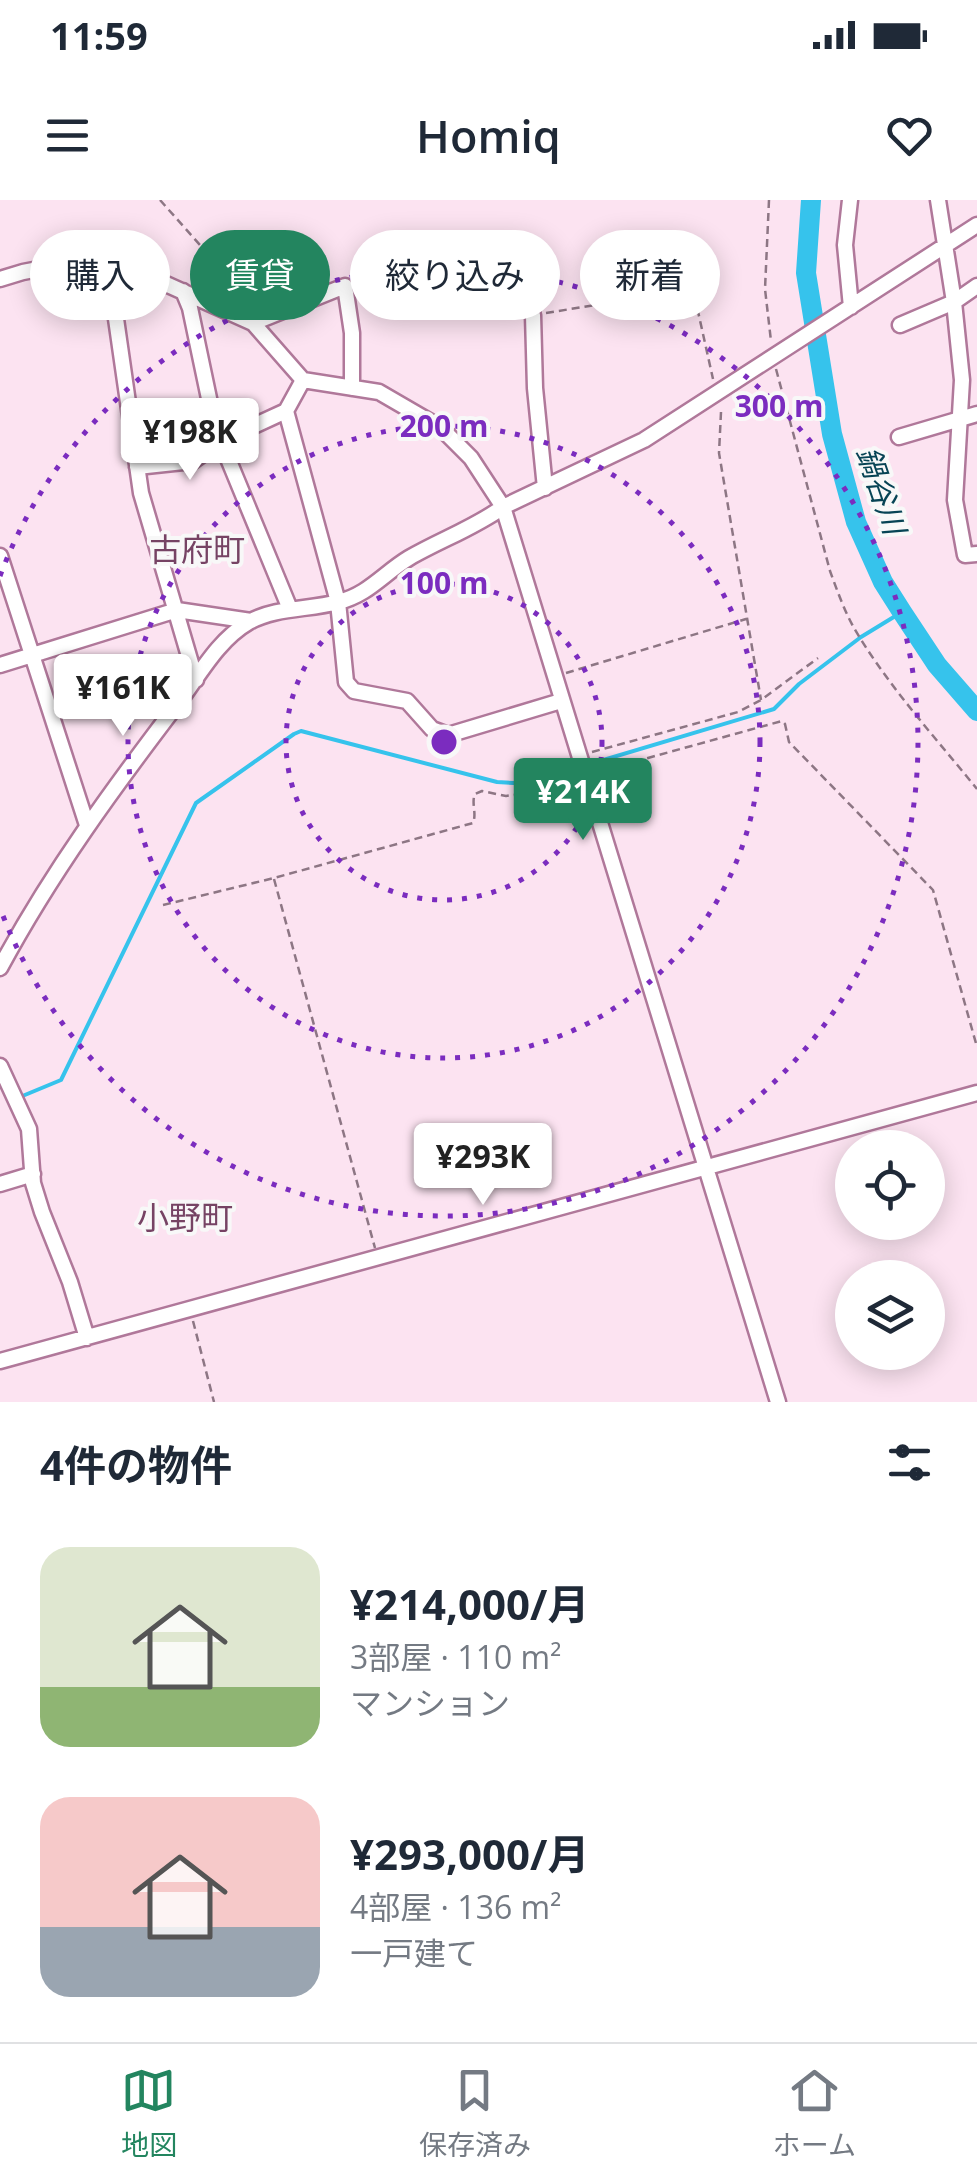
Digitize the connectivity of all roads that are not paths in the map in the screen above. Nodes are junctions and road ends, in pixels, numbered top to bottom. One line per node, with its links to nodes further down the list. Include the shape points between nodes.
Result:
1 (850, 200): 11 (street, via 845,245)
2 (938, 200): 4 (street)
3 (977, 226): 4 (street)
4 (946, 246): 10 (street); 11 (street)
5 (30, 271): 6 (street)
6 (0, 279)
7 (170, 286): 9 (street)
8 (977, 286): 10 (street)
9 (184, 292): 14 (street); 22 (street)
10 (954, 302): 15 (street); 20 (street)
11 (851, 307): 24 (street, via 644,440)
12 (116, 320): 23 (street)
13 (533, 320): 24 (street)
14 (253, 323): 16 (street); 17 (street, via 345,286)
15 (900, 325)
16 (303, 380): 17 (street); 18 (street)
17 (352, 388): 25 (street, via 380,392 440,428 472,458)
18 (286, 411): 22 (street); 28 (street)
19 (977, 414): 20 (street)
20 (960, 419): 21 (street); 26 (street, via 955,500)
21 (899, 437)
22 (220, 441): 23 (street, via 193,460); 29 (street)
23 (137, 467): 30 (street)
24 (545, 488): 25 (street)
25 (503, 507): 28 (street); 35 (street)
26 (971, 554)
27 (0, 556): 32 (street)
28 (338, 602): 29 (street); 35 (street, via 346,682 354,691 406,701 432,729 448,736)
29 (290, 609): 31 (street)
30 (176, 610): 31 (street); 32 (street); 34 (street)
31 (251, 621): 34 (street, via 222,642)
32 (32, 655): 33 (street); 36 (street)
33 (0, 666)
34 (196, 680): 36 (street)
35 (562, 702): 41 (street)
36 (87, 825): 37 (street)
37 (6, 941): 38 (street)
38 (0, 968)
39 (0, 1066): 42 (street, via 30,1128)
40 (977, 1093): 41 (street)
41 (706, 1167): 44 (street); 46 (street)
42 (33, 1174): 43 (street); 44 (street)
43 (0, 1184)
44 (87, 1338): 45 (street)
45 (0, 1361)
46 (778, 1402)

